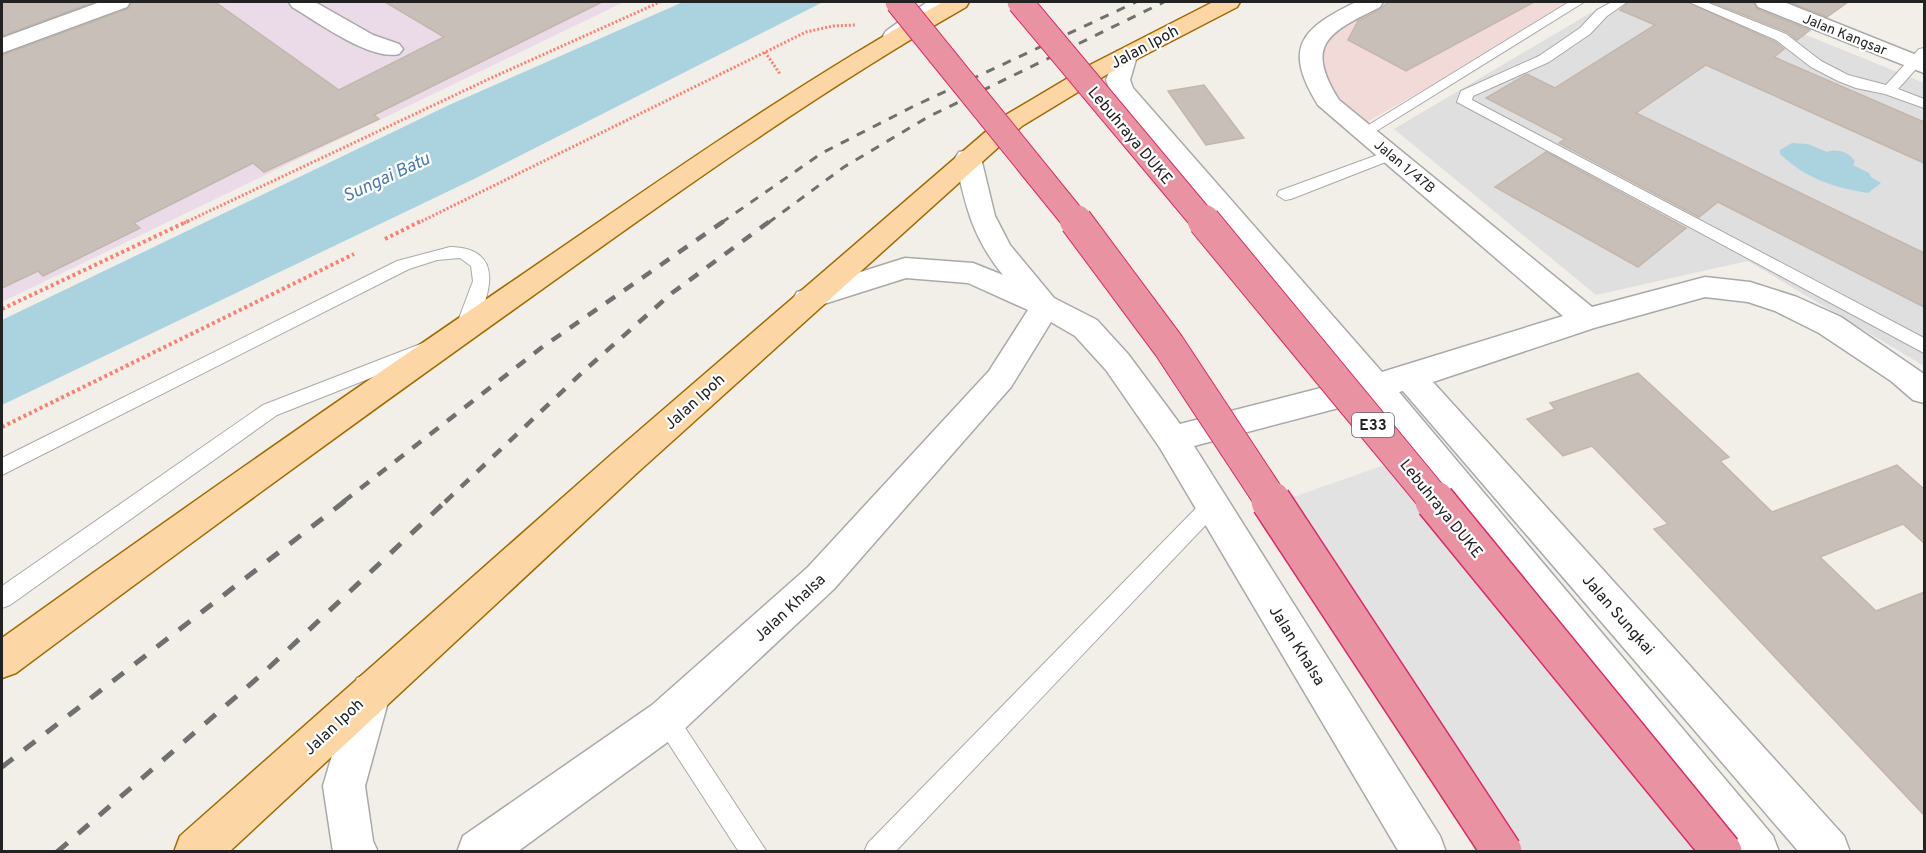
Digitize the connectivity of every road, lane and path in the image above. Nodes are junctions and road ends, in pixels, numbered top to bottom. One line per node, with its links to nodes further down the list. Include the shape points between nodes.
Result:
1 (119, 2): 15 (street)
2 (300, 2): 17 (street, via 365,40)
3 (660, 2): 32 (path)
4 (898, 2): 52 (highway, bridge, via 1096,246 1169,346)
5 (941, 2): 16 (street)
6 (958, 2): 16 (main road)
7 (1020, 2): 53 (highway, Lebuhraya DUKE / E33, bridge, via 1329,371)
8 (1229, 2): 19 (main road, Jalan Ipoh)
9 (1372, 2): 24 (street, Jalan 1/47B, via 1325,27 1314,39 1310,64 1313,77 1330,105)
10 (1577, 2): 24 (lane)
11 (1620, 2): 35 (lane, via 1545,59 1466,94 1464,102)
12 (1696, 2): 22 (lane, via 1781,37 1816,64 1843,78)
13 (1766, 2): 20 (street, Jalan Kangsar)
14 (855, 26): 18 (path, via 806,32)
15 (2, 46)
16 (880, 46): 34 (main road, via 739,137)
17 (391, 49)
18 (765, 52): 21 (path, via 780,75); 28 (path)
19 (1125, 56): 26 (main road, Jalan Ipoh, via 1013,121); 36 (street, via 1118,80 1121,90)
20 (1921, 60): 22 (lane)
21 (789, 79)
22 (1889, 90): 23 (lane)
23 (1924, 104)
24 (1365, 132): 25 (street, Jalan 1/47B)
25 (1391, 155): 27 (lane); 33 (street, Jalan 1/47B)
26 (968, 158): 30 (main road, Jalan Ipoh); 31 (street, Jalan Khalsa, via 981,216 998,250)
27 (1284, 195)
28 (378, 242)
29 (356, 253): 38 (path)
30 (808, 299): 31 (street, Jalan Khalsa, via 905,268 973,273); 44 (main road, Jalan Ipoh)
31 (1046, 306): 39 (street, Jalan Khalsa, via 1086,328 1117,362); 45 (street, Jalan Khalsa, via 1000,379 821,579)
32 (2, 309)
33 (1587, 319): 36 (street); 37 (street, via 1706,288 1750,292 1830,325)
34 (455, 335): 40 (lane, via 482,277 477,263 466,254 450,252 425,257); 42 (lane, via 270,410); 43 (main road)
35 (1924, 346)
36 (1393, 381): 39 (street); 54 (street); 55 (street, Jalan Sungkai)
37 (1924, 391)
38 (2, 427)
39 (1172, 438): 41 (street, Jalan Khalsa)
40 (2, 467)
41 (1212, 505): 50 (lane); 51 (street, Jalan Khalsa)
42 (2, 597)
43 (2, 660)
44 (371, 691): 46 (main road, Jalan Ipoh); 47 (street, via 344,786 352,844)
45 (666, 719): 48 (street, Jalan Khalsa); 49 (lane)
46 (196, 852)
47 (357, 852)
48 (479, 852)
49 (754, 852)
50 (877, 852)
51 (1424, 852)
52 (1502, 852)
53 (1722, 852)
54 (1757, 852)
55 (1828, 852)

